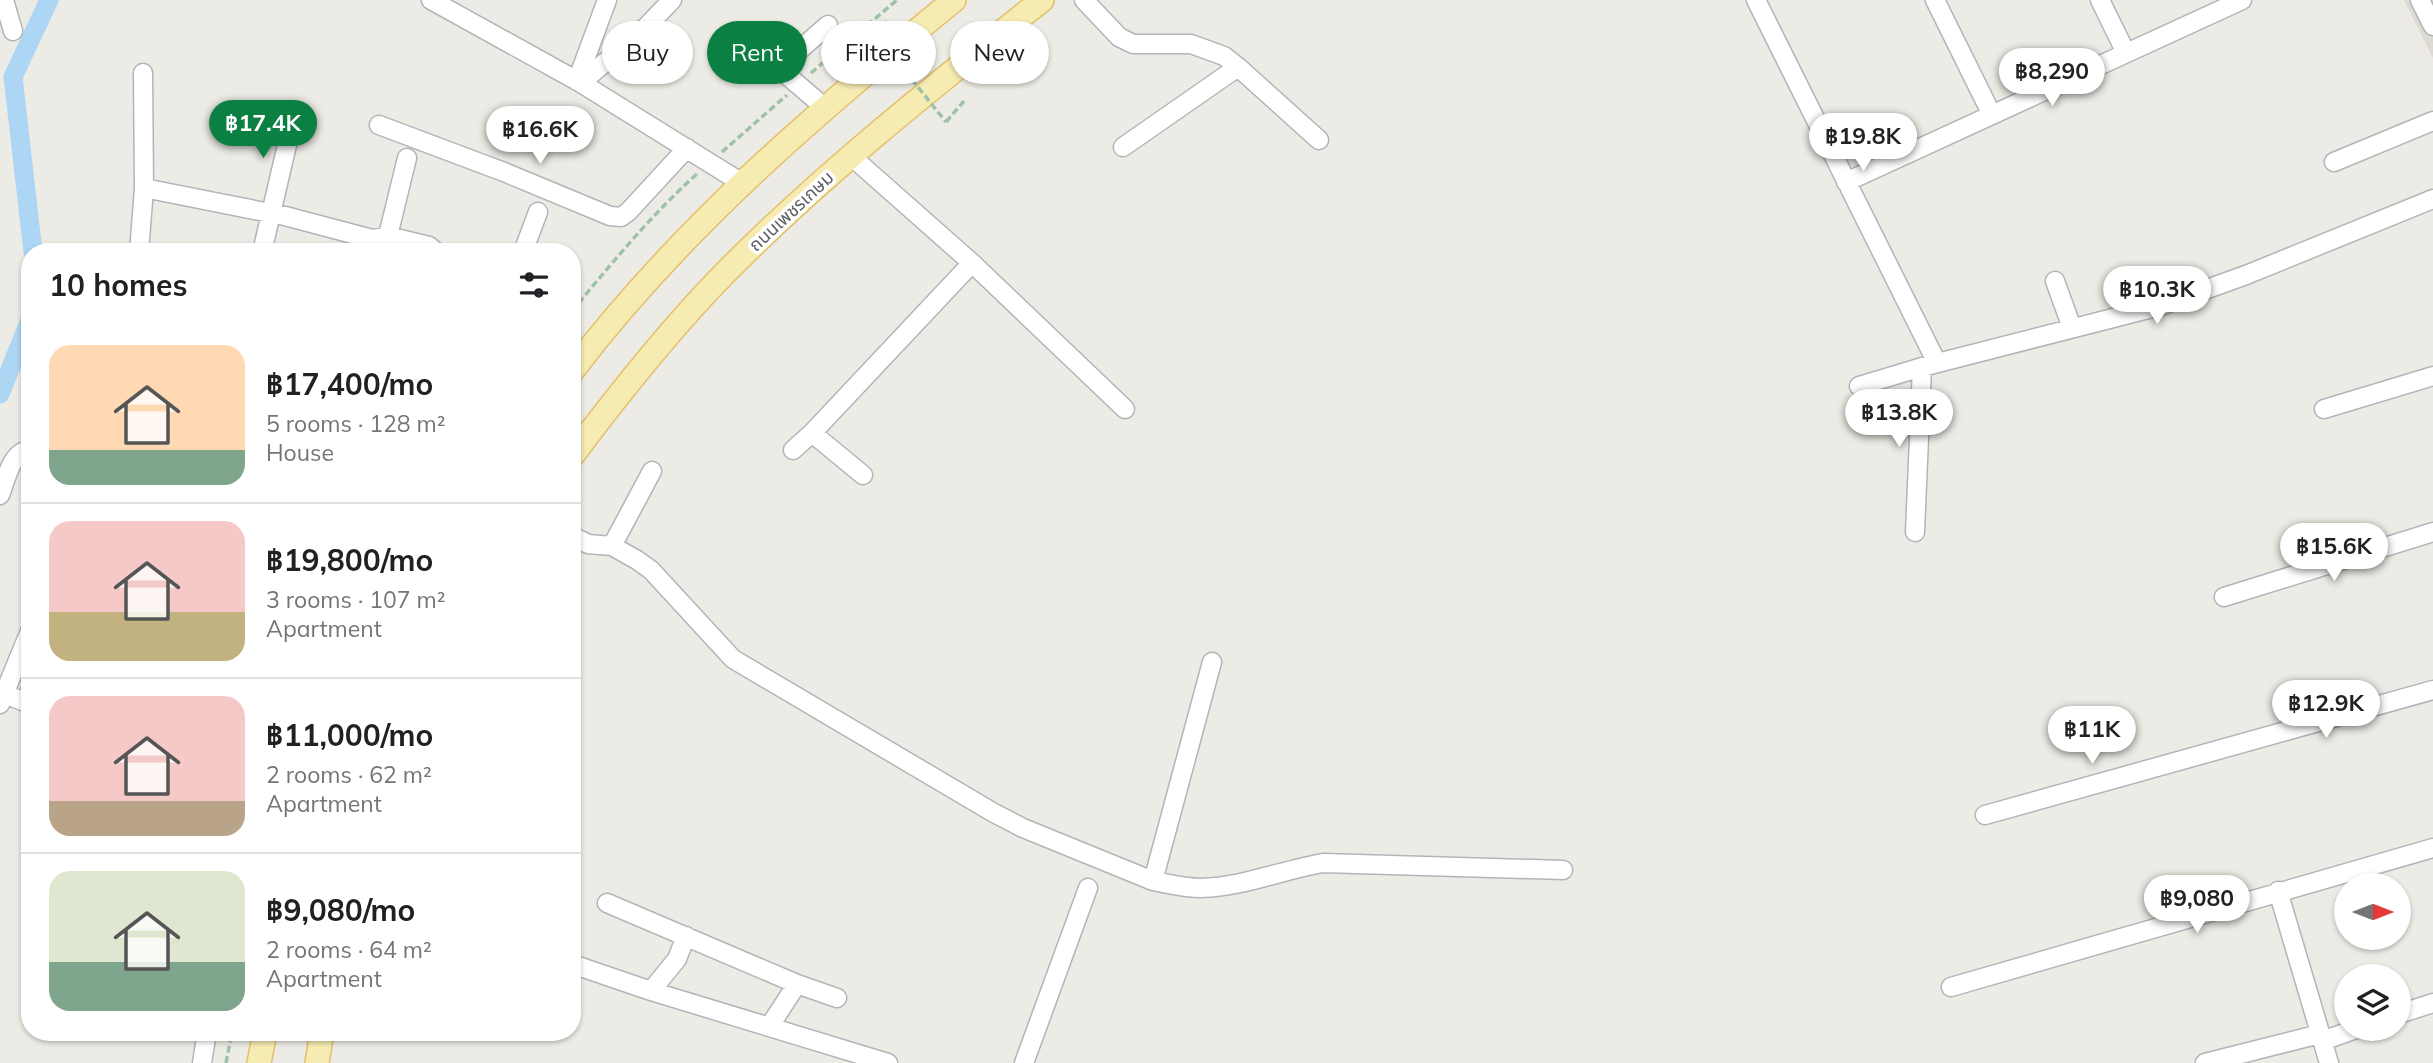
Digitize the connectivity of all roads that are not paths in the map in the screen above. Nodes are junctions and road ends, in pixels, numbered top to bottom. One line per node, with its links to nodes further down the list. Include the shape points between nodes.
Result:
1 (4, 0): 14 (street)
2 (431, 0): 19 (street)
3 (607, 0): 19 (street)
4 (672, 0): 19 (street)
5 (954, 0): 20 (main road)
6 (1041, 0): 28 (main road, ถนนเพชรเกษม)
7 (1084, 0): 17 (street, via 1119,37 1133,44 1191,44 1224,56)
8 (1756, 0): 31 (street)
9 (1934, 0): 22 (street)
10 (2100, 0): 16 (street)
11 (2242, 0): 16 (street)
12 (2420, 0): 13 (street)
13 (2433, 26)
14 (13, 31)
15 (821, 31): 20 (street, via 781,65 782,71)
16 (2126, 53): 22 (street)
17 (1238, 67): 25 (street); 26 (street)
18 (143, 73): 33 (street)
19 (579, 82): 27 (street)
20 (824, 107): 32 (main road)
21 (293, 115): 36 (street)
22 (1992, 115): 31 (street)
23 (2433, 121): 30 (street)
24 (379, 125): 27 (street, via 621,217)
25 (1319, 140)
26 (1123, 147)
27 (687, 148): 32 (street)
28 (851, 156): 42 (street); 52 (main road, ถนนเพชรเกษม, via 724,274 663,340)
29 (407, 158): 40 (street)
30 (2334, 162)
31 (1846, 182): 46 (street)
32 (742, 183): 45 (main road)
33 (144, 188): 36 (street); 37 (street)
34 (2433, 199): 44 (street, via 2160,306)
35 (538, 212): 41 (street)
36 (270, 214): 38 (street); 39 (street)
37 (140, 243)
38 (263, 243)
39 (372, 243)
40 (384, 243)
41 (526, 243)
42 (972, 263): 49 (street); 51 (street)
43 (2055, 281): 44 (street)
44 (2072, 328): 46 (street)
45 (581, 355)
46 (1929, 365): 48 (street); 58 (street)
47 (2433, 376): 50 (street)
48 (1859, 386)
49 (1125, 409)
50 (2324, 409)
51 (812, 433): 53 (street); 56 (street)
52 (581, 445)
53 (793, 450)
54 (21, 452): 57 (street)
55 (652, 471): 61 (street)
56 (863, 475)
57 (0, 495)
58 (1914, 532)
59 (2433, 532): 62 (street)
60 (581, 540): 61 (street)
61 (612, 546): 71 (street, via 652,570 733,659 994,813)
62 (2224, 597)
63 (21, 653): 66 (street)
64 (1212, 662): 71 (street)
65 (2433, 690): 68 (street)
66 (2, 699): 67 (street)
67 (21, 699)
68 (1985, 815)
69 (2433, 848): 73 (street)
70 (1563, 870): 71 (street, via 1323,863 1218,887)
71 (1153, 881)
72 (1088, 888): 93 (street)
73 (2278, 891): 78 (street); 85 (street)
74 (607, 903): 75 (street)
75 (686, 936): 77 (street); 79 (street, via 677,959)
76 (581, 967): 79 (street)
77 (797, 984): 80 (street); 83 (street)
78 (1951, 987)
79 (652, 991): 83 (street)
80 (837, 998)
81 (2433, 1003): 82 (street)
82 (2411, 1010)
83 (769, 1027): 92 (street)
84 (2334, 1034): 85 (street)
85 (2321, 1037): 94 (street); 95 (street)
86 (206, 1041): 89 (street)
87 (263, 1041): 90 (main road)
88 (321, 1041): 91 (main road)
89 (202, 1063)
90 (259, 1063)
91 (317, 1063)
92 (888, 1063)
93 (1024, 1063)
94 (2205, 1063)
95 (2329, 1063)

